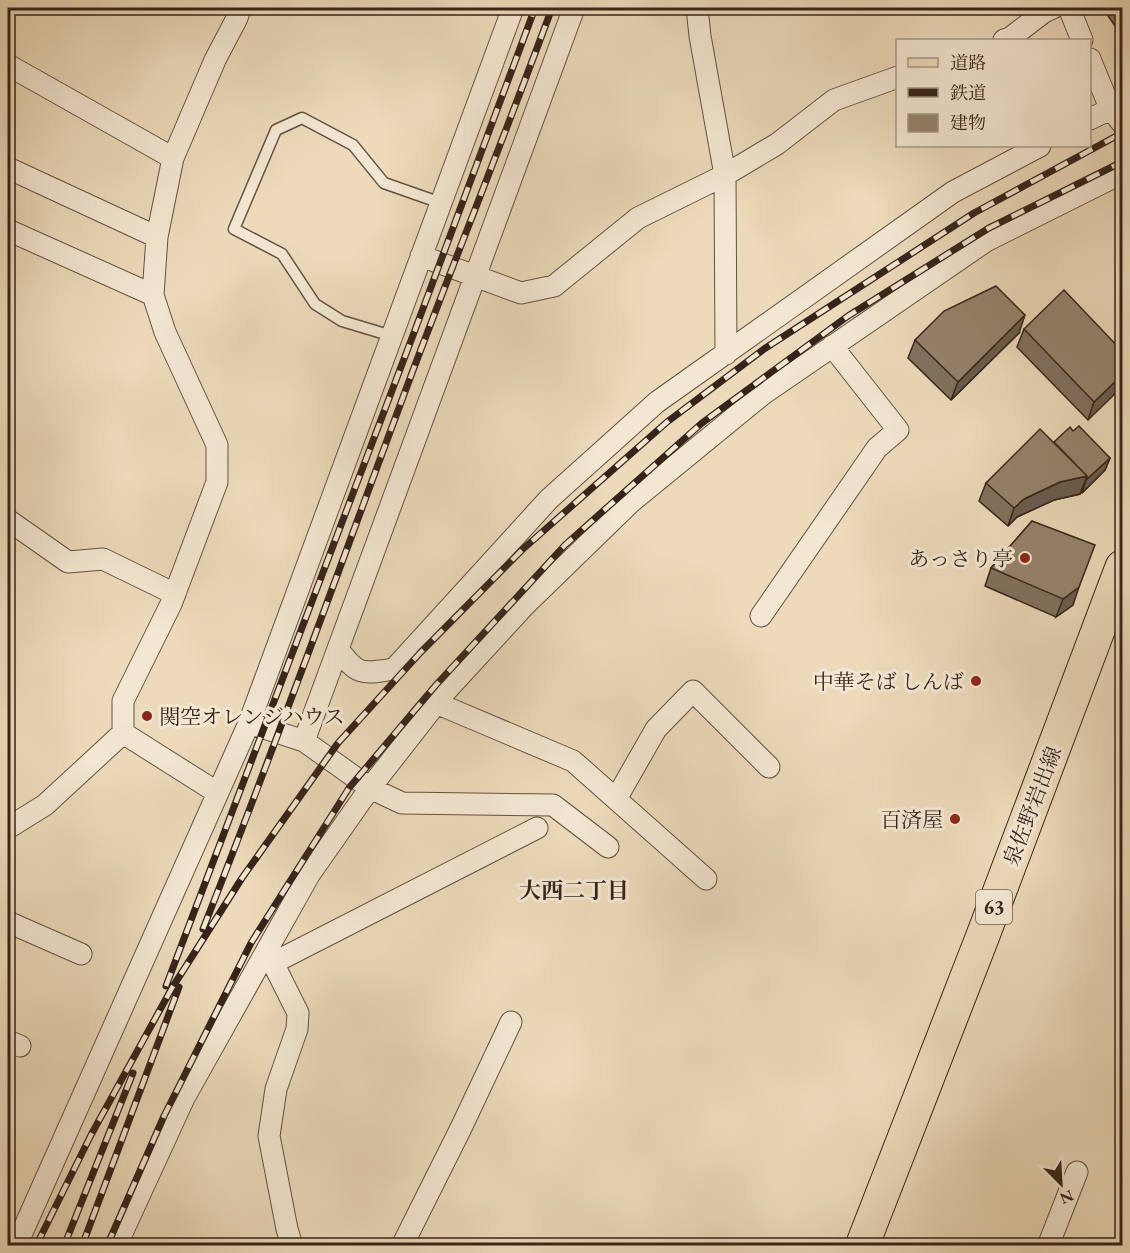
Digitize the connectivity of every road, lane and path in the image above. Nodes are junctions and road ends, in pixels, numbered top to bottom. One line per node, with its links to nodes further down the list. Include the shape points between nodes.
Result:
1 (240, 8): 15 (street)
2 (513, 8): 19 (street)
3 (574, 8): 23 (street)
4 (697, 8): 18 (street)
5 (1053, 8): 7 (street)
6 (1068, 8): 8 (street)
7 (1007, 39)
8 (1082, 39)
9 (1091, 63): 12 (street)
10 (8, 65): 15 (street)
11 (896, 77): 18 (street, via 834,100 777,144)
12 (1118, 112): 13 (street)
13 (1091, 119)
14 (1038, 147): 27 (street, via 953,192)
15 (173, 158): 21 (street)
16 (8, 168): 21 (street)
17 (1122, 173): 26 (street, via 986,242)
18 (725, 175): 23 (street, via 639,218 555,286 521,293); 27 (street)
19 (441, 203): 22 (street); 25 (lane, via 384,183 353,145 302,118 276,130 234,229 282,254 315,304 342,321)
20 (8, 230): 24 (street)
21 (157, 237): 24 (street)
22 (421, 256): 23 (street); 25 (street)
23 (475, 276): 32 (street)
24 (153, 295): 30 (street, via 165,332 216,445 218,482)
25 (392, 336): 34 (street)
26 (832, 346): 31 (street, via 898,430 877,448); 33 (street, via 763,394 631,502 524,606)
27 (726, 354): 32 (street, via 657,402 549,499 394,669 368,673 351,668)
28 (8, 520): 30 (street, via 68,562 103,559)
29 (1122, 567): 54 (main road, 泉佐野岩出線 / 63)
30 (176, 594): 35 (street, via 123,700)
31 (761, 616)
32 (338, 649): 36 (street)
33 (436, 703): 38 (street); 40 (street, via 573,760)
34 (249, 723): 36 (street); 39 (street)
35 (123, 733): 39 (street); 41 (street, via 45,805)
36 (304, 741): 38 (street)
37 (769, 767): 40 (street, via 693,692 656,729)
38 (370, 788): 43 (street, via 402,803 552,805); 47 (street, via 309,875)
39 (218, 793): 50 (street)
40 (616, 799): 44 (street)
41 (8, 828)
42 (537, 828): 47 (street)
43 (608, 847)
44 (706, 879)
45 (8, 922): 46 (street)
46 (81, 954)
47 (268, 961): 51 (street, via 184,1098); 52 (street, via 298,1013 297,1029 276,1089 269,1136)
48 (511, 1022): 53 (street)
49 (1077, 1172): 55 (street)
50 (16, 1245)
51 (116, 1245)
52 (292, 1245)
53 (402, 1245)
54 (862, 1245)
55 (1048, 1245)

